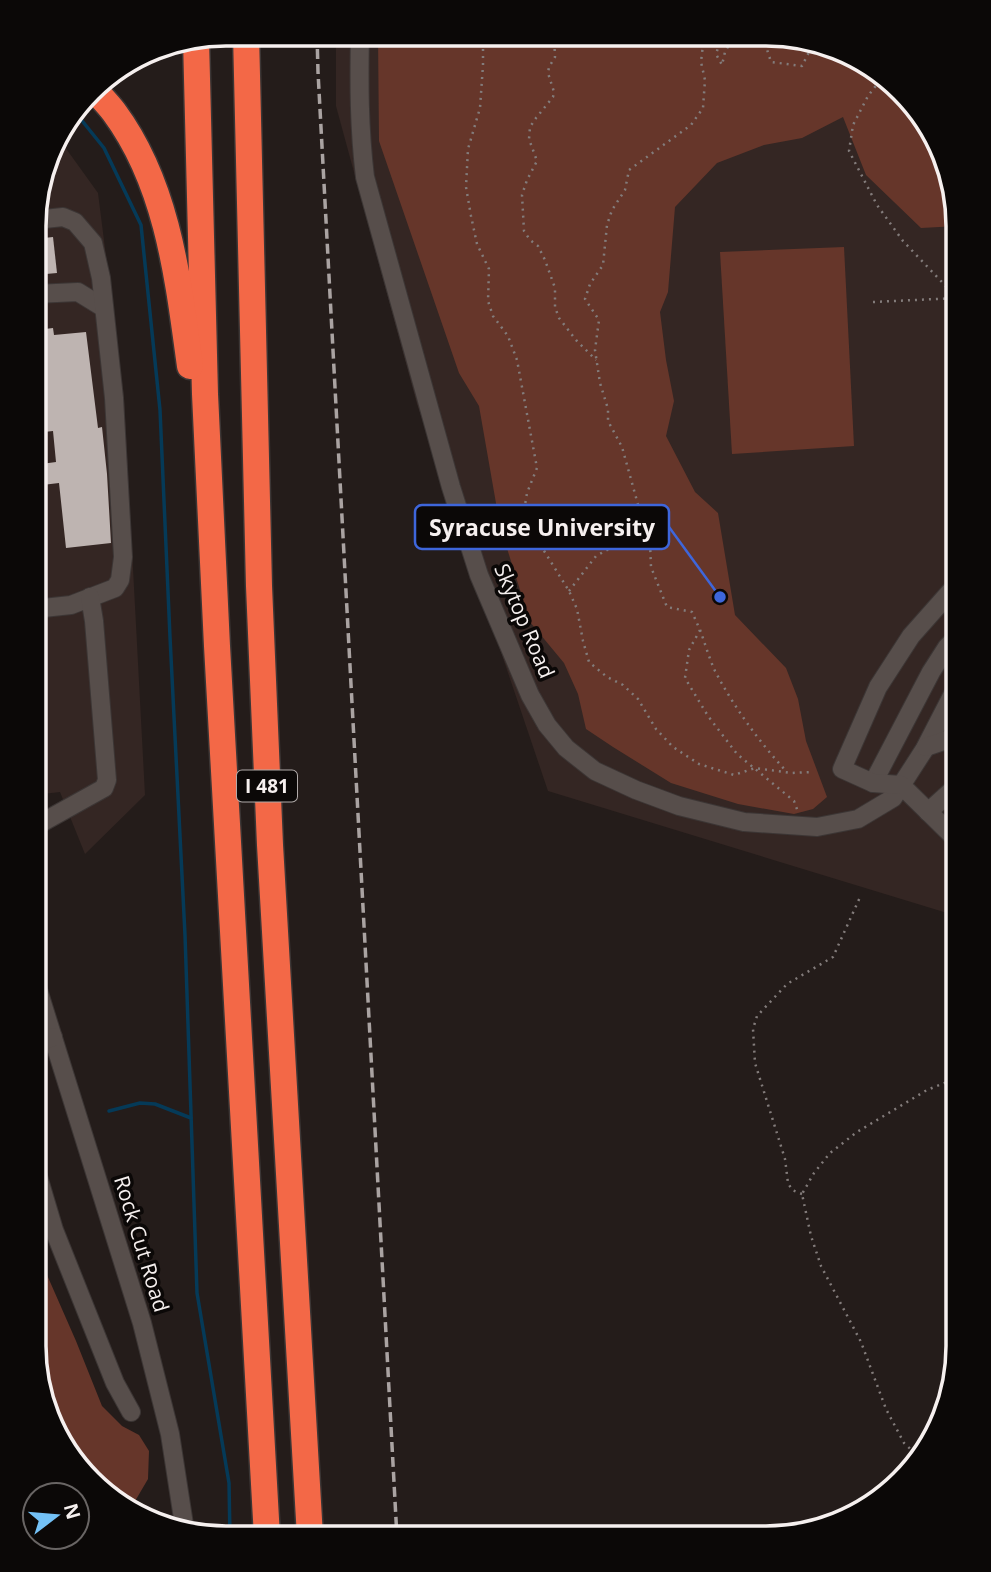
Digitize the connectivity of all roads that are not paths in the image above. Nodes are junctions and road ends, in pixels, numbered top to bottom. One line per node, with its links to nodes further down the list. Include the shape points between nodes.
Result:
1 (246, 46): 29 (highway, I 481, via 259,600)
2 (360, 46): 17 (street, Skytop Road, via 365,177 479,575 547,725 595,771 679,806 744,822 817,827 858,819 892,798)
3 (196, 48): 10 (highway, I 481)
4 (100, 97): 10 (highway, via 138,151 165,226 194,392)
5 (46, 219): 7 (street, via 63,217 75,222 93,243)
6 (46, 293): 7 (street, via 78,292)
7 (104, 308): 8 (street, via 123,556 115,588)
8 (90, 597): 11 (street); 20 (street, via 107,780 104,788)
9 (946, 597): 16 (street, via 911,636 878,687 842,769)
10 (215, 600): 28 (highway, I 481)
11 (46, 608)
12 (946, 649): 16 (street)
13 (946, 708): 15 (street, Skytop Road)
14 (946, 740): 15 (street)
15 (926, 747): 17 (street, Skytop Road)
16 (873, 783): 17 (street)
17 (901, 785): 19 (street)
18 (945, 796): 19 (street)
19 (928, 812): 21 (street)
20 (46, 820)
21 (945, 828)
22 (46, 1017): 23 (street, Rock Cut Road)
23 (52, 1037): 24 (street); 27 (street, Rock Cut Road, via 142,1323 170,1434)
24 (46, 1039)
25 (46, 1204): 26 (street, via 115,1383)
26 (131, 1412)
27 (183, 1521)
28 (266, 1526)
29 (309, 1526)

